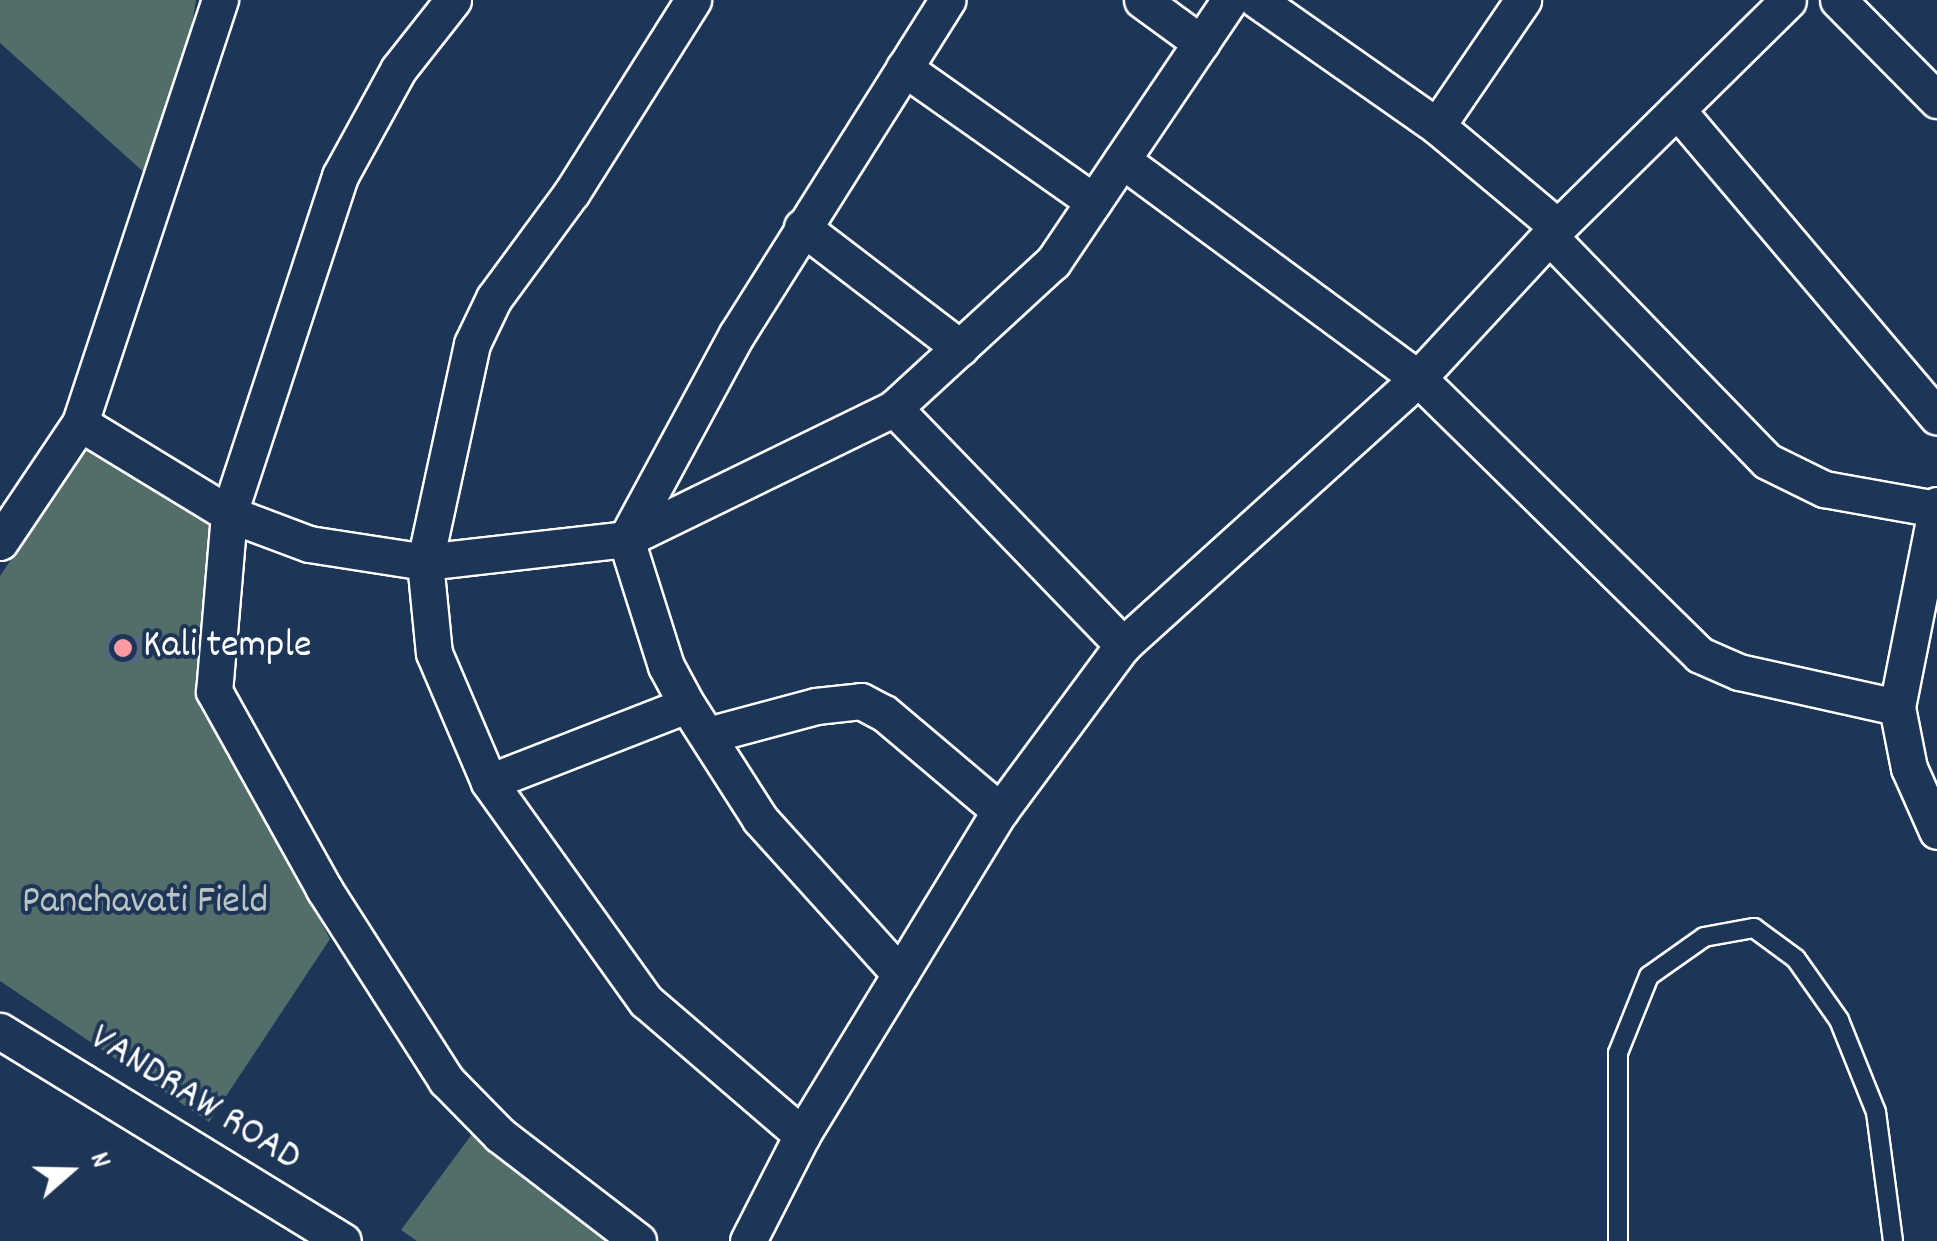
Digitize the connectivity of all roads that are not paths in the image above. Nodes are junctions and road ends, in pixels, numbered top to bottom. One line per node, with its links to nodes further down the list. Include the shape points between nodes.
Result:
1 (220, 0): 24 (street)
2 (454, 0): 26 (street, via 398,70 340,176)
3 (694, 0): 29 (street, via 572,192 494,298 472,344)
4 (946, 0): 12 (street)
5 (1142, 0): 11 (street)
6 (1230, 0): 11 (street)
7 (1257, 0): 15 (street)
8 (1523, 0): 15 (street)
9 (1788, 0): 14 (street)
10 (1838, 0): 13 (street)
11 (1201, 43): 16 (street)
12 (904, 68): 17 (street); 18 (street)
13 (1937, 100)
14 (1677, 110): 19 (street); 23 (street)
15 (1436, 126): 19 (street)
16 (1122, 160): 17 (street); 21 (street)
17 (1094, 202): 20 (street, via 1053,262)
18 (802, 227): 20 (street); 27 (street)
19 (1553, 231): 21 (street); 25 (street, via 1767,461 1824,489)
20 (960, 348): 22 (street)
21 (1418, 378): 30 (street); 32 (street, via 1700,655 1739,672)
22 (894, 408): 27 (street); 30 (street)
23 (1937, 417)
24 (80, 422): 26 (street); 28 (street)
25 (1936, 507): 32 (street)
26 (229, 514): 29 (street, via 309,544); 41 (street, via 214,691 324,889 446,1080 500,1135)
27 (626, 539): 29 (street); 31 (street, via 666,666)
28 (0, 542)
29 (426, 562): 34 (street, via 434,652)
30 (1123, 645): 35 (street)
31 (687, 705): 33 (street); 34 (street)
32 (1896, 707): 36 (street, via 1909,768)
33 (708, 735): 35 (street, via 861,701); 37 (street, via 760,820)
34 (489, 782): 39 (street, via 646,1000)
35 (1000, 811): 37 (street)
36 (1937, 831)
37 (900, 974): 39 (street)
38 (3, 1038): 40 (street, VANDRAW ROAD)
39 (802, 1134): 42 (street)
40 (342, 1241)
41 (638, 1241)
42 (748, 1241)
43 (1618, 1241): 44 (lane, via 1618,1053 1649,976 1704,936 1754,928 1796,959 1839,1020 1876,1112)
44 (1893, 1241)

